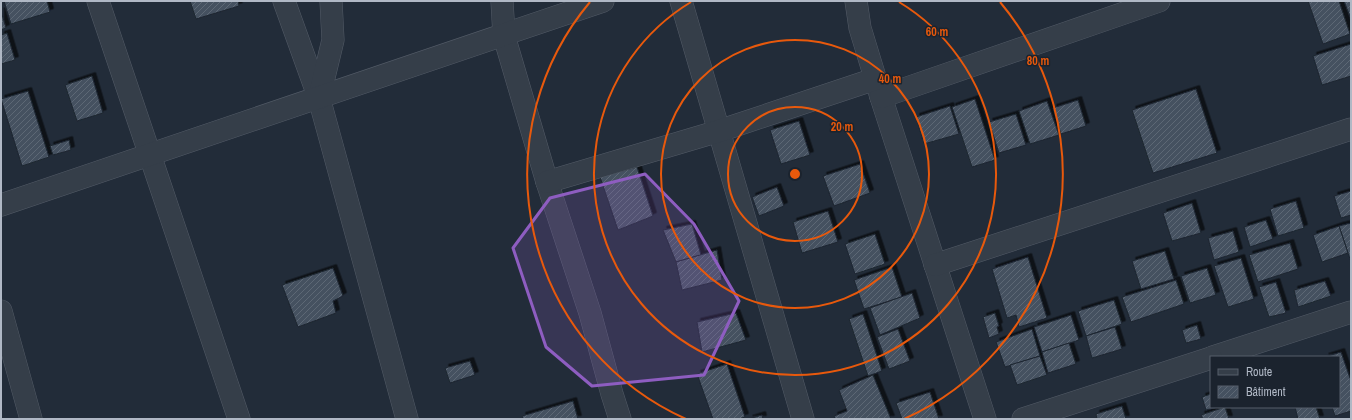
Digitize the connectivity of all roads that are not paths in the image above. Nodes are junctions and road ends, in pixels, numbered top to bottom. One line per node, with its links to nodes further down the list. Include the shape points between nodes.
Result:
1 (98, 1): 14 (street)
2 (284, 1): 11 (street)
3 (331, 1): 11 (street, via 333,40)
4 (502, 1): 9 (street)
5 (603, 1): 9 (street)
6 (681, 1): 13 (street)
7 (856, 1): 10 (street, via 860,28)
8 (1160, 1): 10 (street)
9 (504, 36): 11 (street); 15 (street)
10 (878, 88): 13 (street); 17 (street)
11 (319, 98): 14 (street); 24 (street)
12 (1351, 129): 17 (street)
13 (719, 131): 15 (street); 26 (street)
14 (150, 155): 16 (street); 23 (street)
15 (547, 182): 25 (street, via 590,313)
16 (1, 206)
17 (936, 265): 27 (street)
18 (1, 311): 22 (street)
19 (1351, 312): 20 (street)
20 (1215, 356)
21 (1210, 358): 28 (street)
22 (31, 419)
23 (239, 419)
24 (407, 419)
25 (620, 419)
26 (803, 419)
27 (985, 419)
28 (1023, 419)

